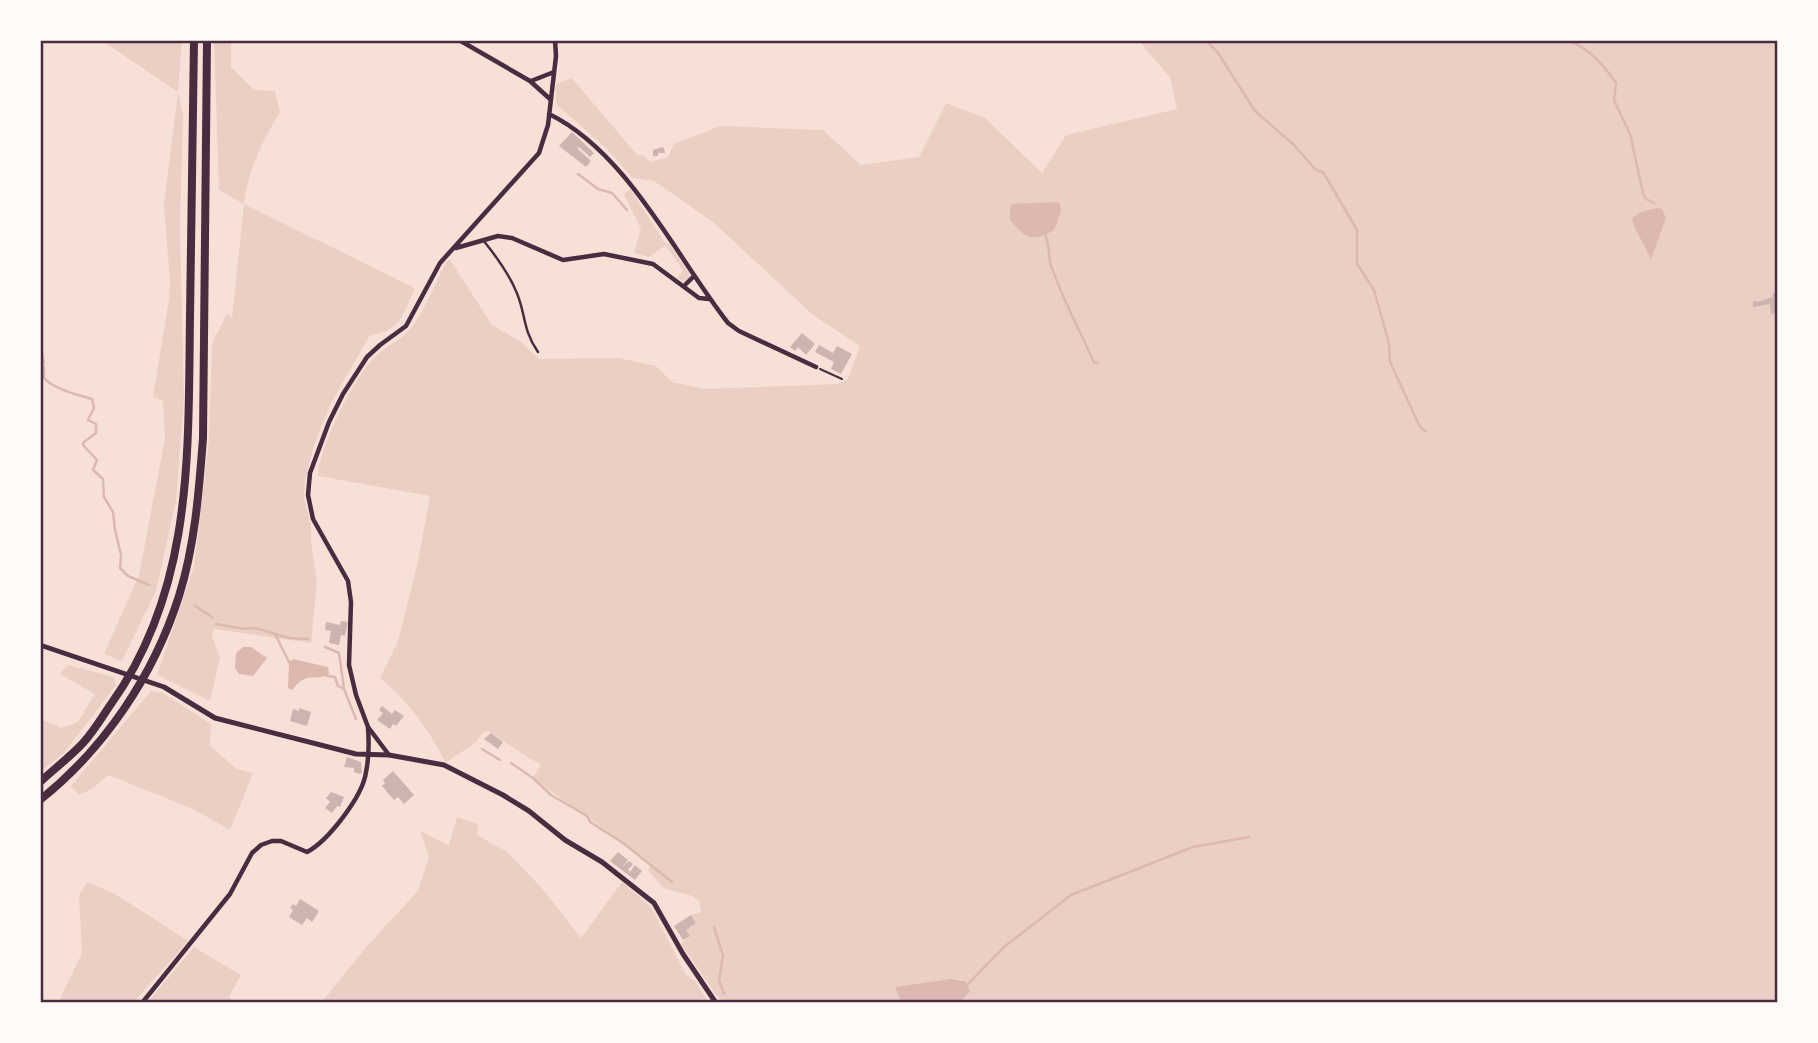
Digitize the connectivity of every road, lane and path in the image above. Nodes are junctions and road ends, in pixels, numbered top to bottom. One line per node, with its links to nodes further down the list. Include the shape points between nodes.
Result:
1 (194, 40): 21 (highway, via 189,434 184,501 169,581 142,653 120,691 85,741)
2 (207, 40): 22 (highway, via 203,438 198,503 179,595 133,696 75,769)
3 (459, 40): 6 (street)
4 (555, 40): 5 (street)
5 (554, 72): 6 (street); 7 (street)
6 (530, 81): 7 (street)
7 (550, 99): 8 (street)
8 (549, 114): 10 (street, via 539,153); 11 (street, via 570,124 618,168)
9 (483, 240): 10 (street); 12 (street, via 512,238 563,260 604,254 653,264); 14 (lane, via 517,293 528,338)
10 (455, 248): 18 (street, via 440,263 406,326 367,357 342,394 310,473 313,519 348,581 349,665)
11 (694, 276): 12 (street); 13 (street)
12 (684, 286): 13 (street, via 699,298)
13 (709, 299): 15 (street, via 739,331)
14 (538, 352)
15 (816, 367): 16 (path)
16 (842, 379)
17 (40, 645): 19 (street, via 163,687 215,718)
18 (368, 727): 19 (street); 20 (street)
19 (366, 755): 20 (street); 24 (street, via 359,793 323,842 307,852 281,841 261,845 252,853 230,894)
20 (389, 755): 23 (street, via 444,765 503,795 636,887 654,903)
21 (40, 782)
22 (40, 800)
23 (712, 1001)
24 (142, 1003)

